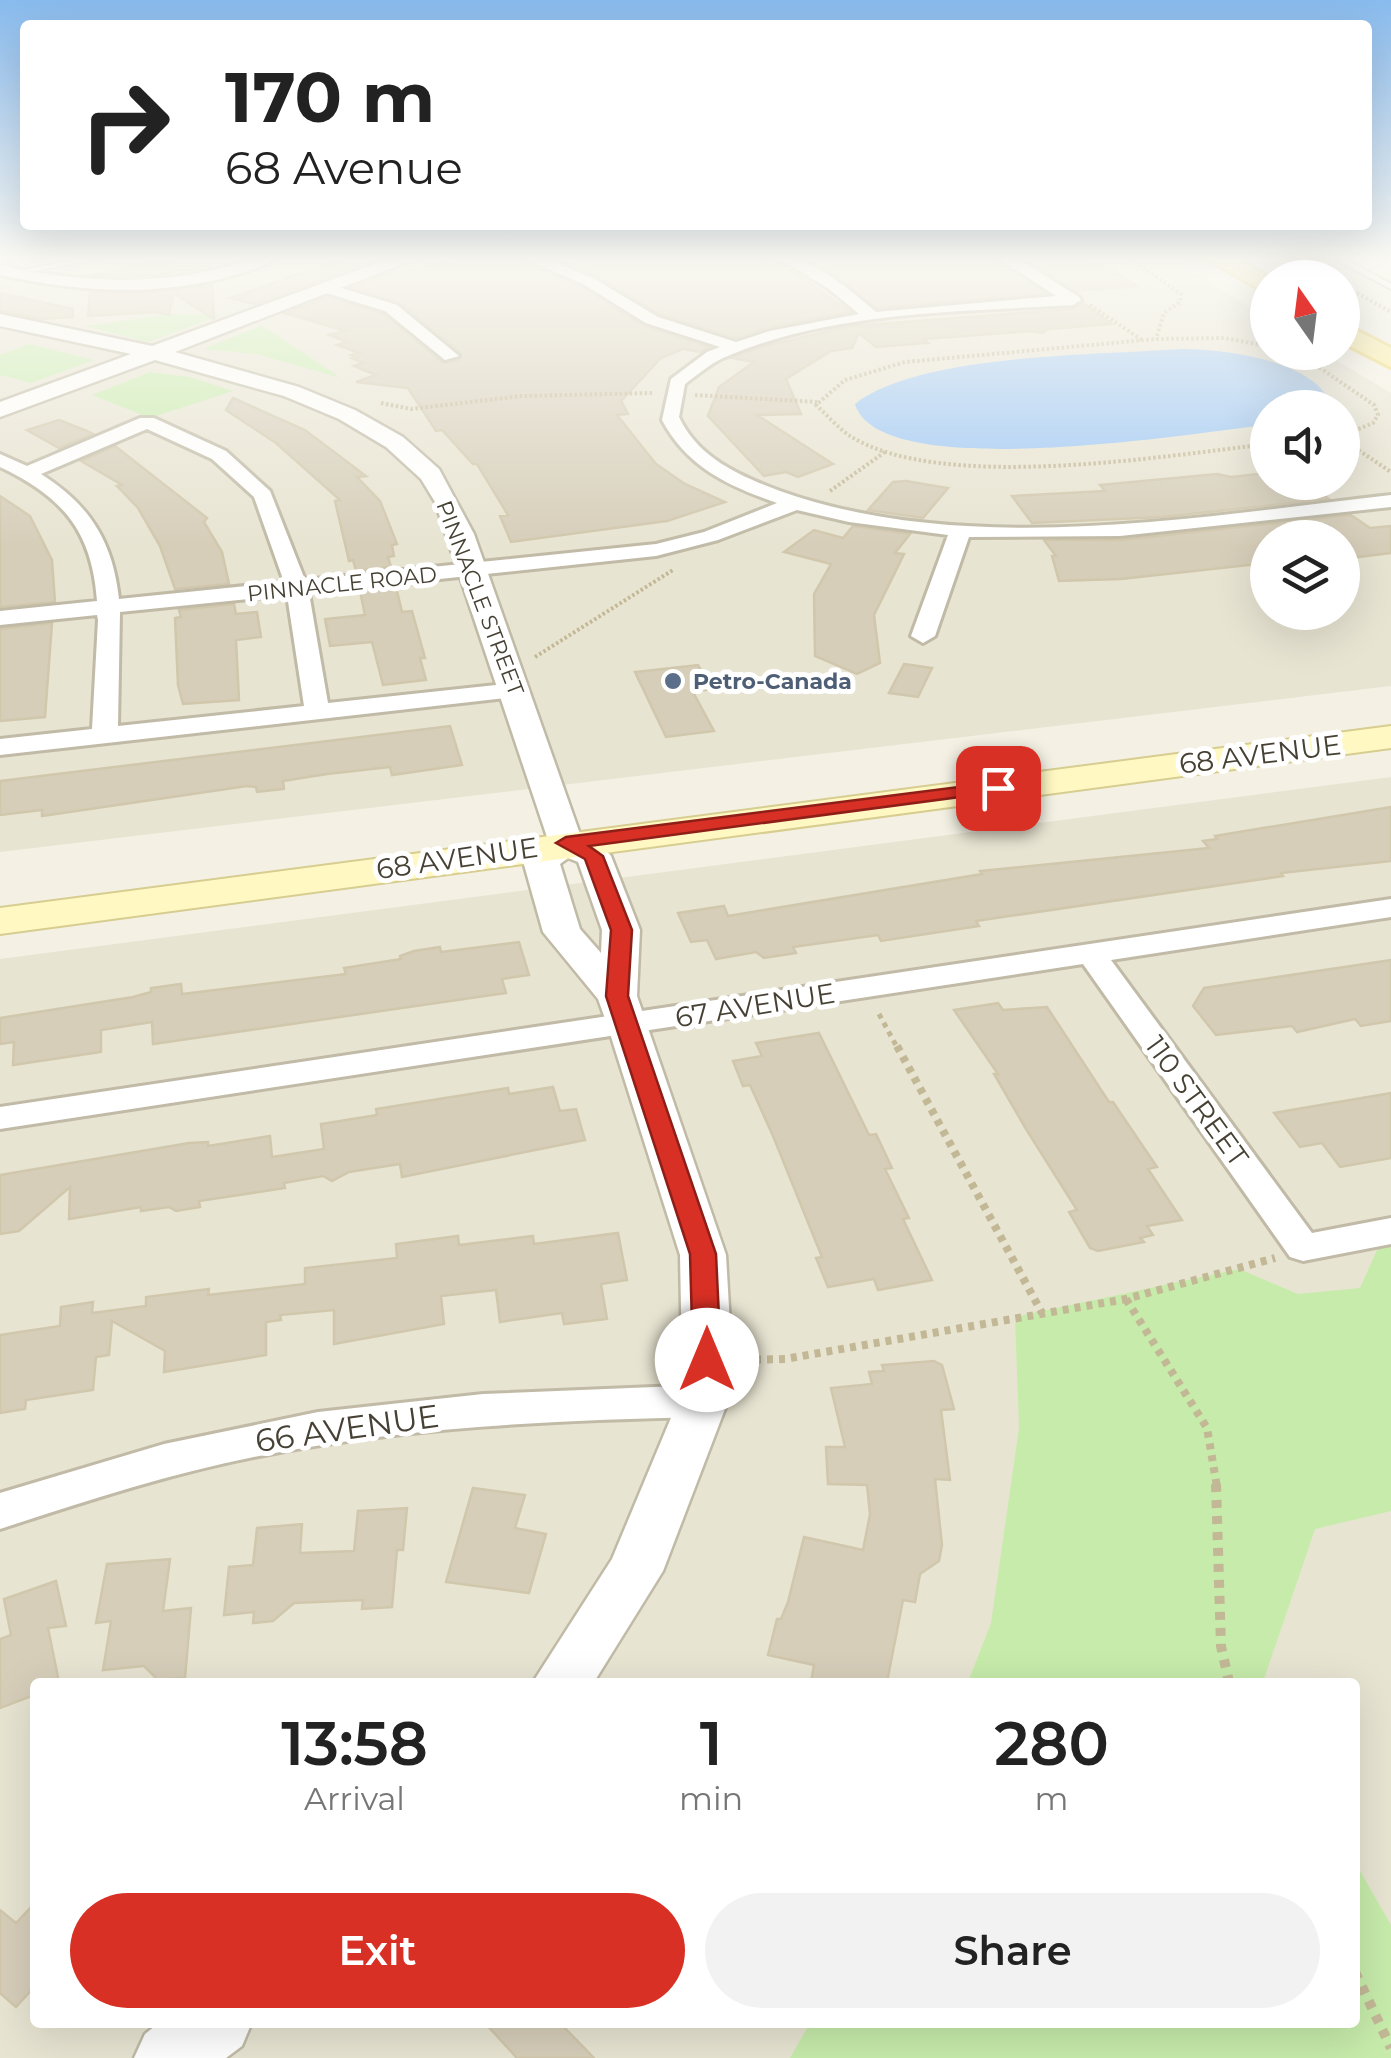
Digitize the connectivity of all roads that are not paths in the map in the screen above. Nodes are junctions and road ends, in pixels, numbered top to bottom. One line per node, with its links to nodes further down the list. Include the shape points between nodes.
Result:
1 (149, 355): 3 (street, PINNACLE STREET)
2 (714, 355): 7 (street, via 673,393 669,416 685,445 707,464)
3 (153, 356): 4 (street); 10 (street, PINNACLE STREET, via 276,387 361,420 430,474)
4 (0, 410)
5 (0, 460): 6 (street)
6 (26, 473): 11 (street, via 147,422 218,455 263,496); 12 (street, via 93,533)
7 (806, 502): 9 (street, via 850,516); 10 (street, PINNACLE ROAD, via 656,550)
8 (1391, 502): 9 (street, via 1071,534)
9 (960, 532): 14 (street)
10 (473, 571): 11 (street, PINNACLE ROAD); 15 (street, PINNACLE STREET)
11 (298, 588): 12 (street, PINNACLE ROAD); 16 (street)
12 (107, 607): 13 (street, PINNACLE ROAD); 17 (street)
13 (0, 618)
14 (923, 636)
15 (515, 690): 16 (street); 20 (street, PINNACLE STREET)
16 (316, 711): 17 (street)
17 (104, 734): 19 (street)
18 (1391, 737): 20 (main road, 68 AVENUE)
19 (0, 747)
20 (566, 843): 22 (main road, 68 AVENUE); 24 (street, via 593,856 622,930); 24 (street, via 540,862 562,932)
21 (1391, 908): 23 (street, 67 AVENUE)
22 (0, 922)
23 (1091, 954): 24 (street, 67 AVENUE); 26 (street, 110 STREET, via 1304,1248)
24 (622, 1010): 25 (street, 67 AVENUE); 27 (street, via 703,1254)
25 (0, 1118)
26 (1391, 1231)
27 (705, 1380): 28 (street, 66 AVENUE, via 263,1438); 29 (street, via 635,1572)
28 (0, 1511)
29 (565, 1678)
30 (210, 2028): 31 (street)
31 (169, 2058)

